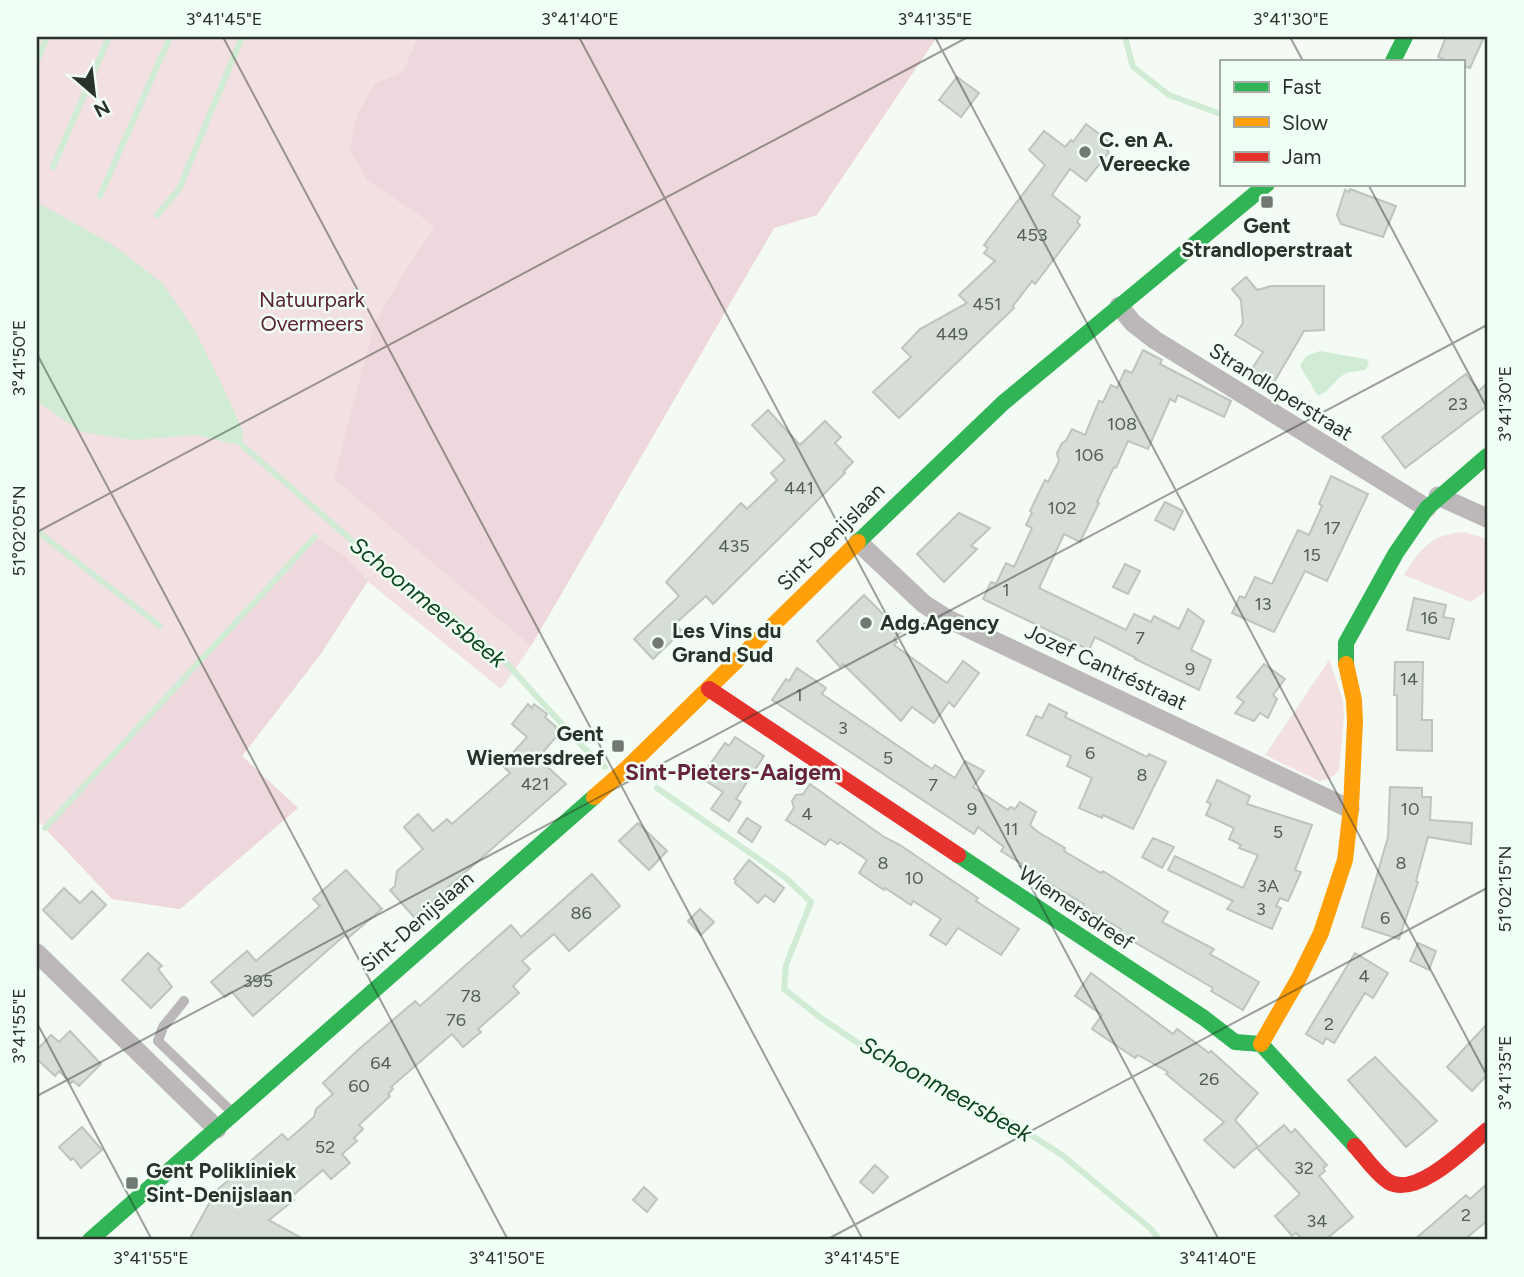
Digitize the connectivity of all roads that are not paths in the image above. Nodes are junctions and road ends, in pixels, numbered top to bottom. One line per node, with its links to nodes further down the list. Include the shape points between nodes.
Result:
1 (1405, 37): 2 (street)
2 (1394, 60)
3 (1265, 186): 4 (street, Sint-Denijslaan)
4 (1119, 306): 6 (street, Strandloperstraat, via 1155,340); 8 (street, Sint-Denijslaan, via 966,436)
5 (1487, 456): 6 (street)
6 (1433, 502): 7 (street, Strandloperstraat); 10 (street, via 1396,553 1346,643 1344,659 1356,704)
7 (1487, 518)
8 (858, 542): 9 (street, Sint-Denijslaan); 10 (street, Jozef Cantréstraat, via 924,604 946,618)
9 (709, 689): 13 (street, Wiemersdreef, via 1235,1042); 14 (street, Sint-Denijslaan, via 627,768)
10 (1350, 809): 13 (street, via 1345,857 1319,942)
11 (37, 953): 15 (street)
12 (184, 1001): 14 (lane, via 158,1041)
13 (1261, 1044): 16 (street, via 1395,1185 1426,1177)
14 (234, 1114): 15 (street, Sint-Denijslaan)
15 (217, 1129): 17 (street, Sint-Denijslaan)
16 (1487, 1130)
17 (90, 1240)

